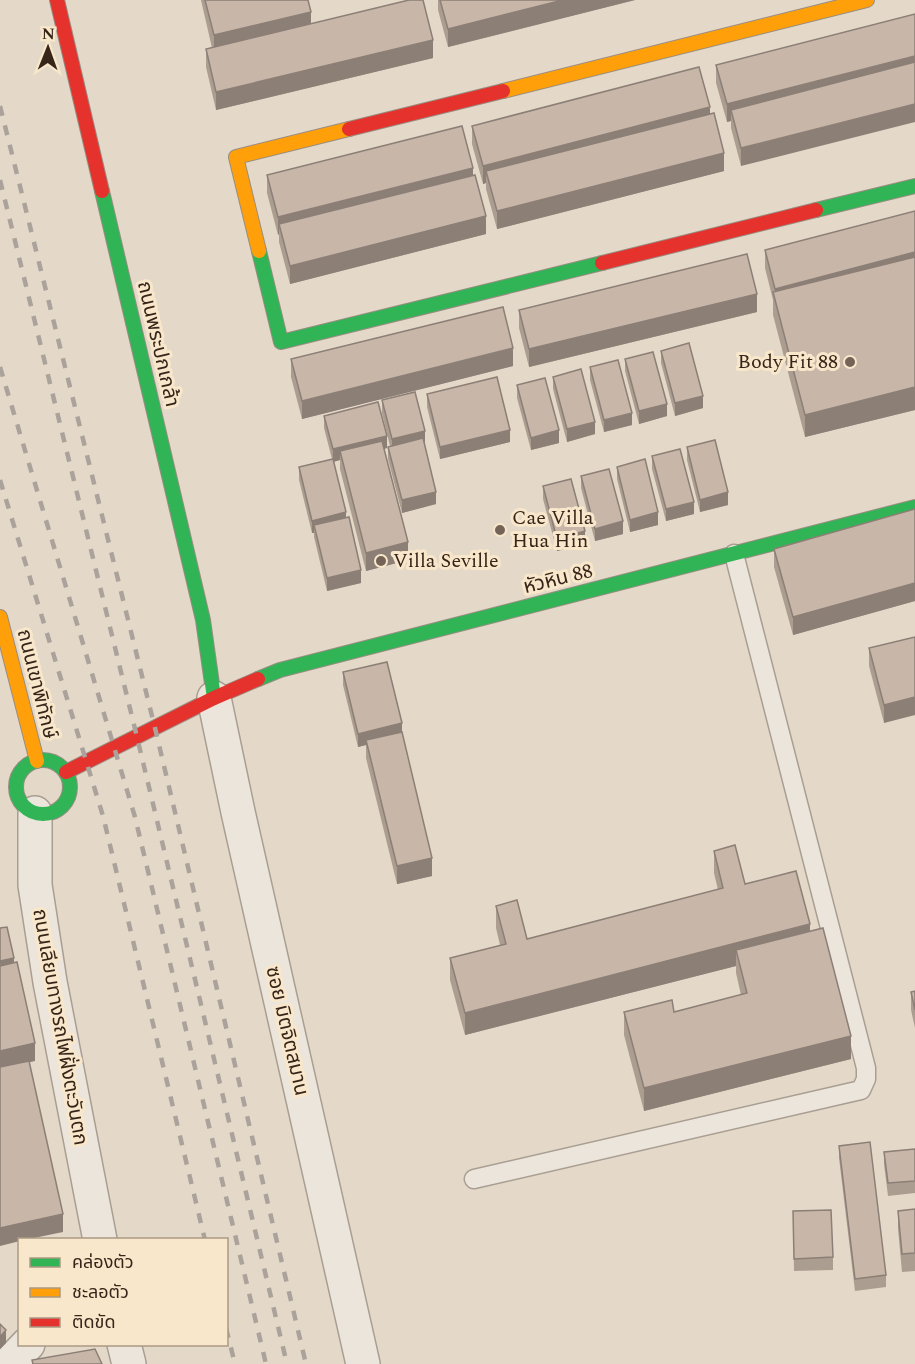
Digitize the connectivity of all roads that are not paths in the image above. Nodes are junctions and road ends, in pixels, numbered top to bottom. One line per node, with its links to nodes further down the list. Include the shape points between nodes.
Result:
1 (57, 0): 7 (street, ถนนพระปกเกล้า, via 203,620)
2 (867, 0): 3 (street, via 236,157 281,342)
3 (915, 186)
4 (915, 507): 5 (street, หัวหิน 88)
5 (734, 554): 7 (street, หัวหิน 88, via 280,670); 11 (lane, via 866,1079 861,1090)
6 (0, 617): 8 (street, ถนนเขาพิทักษ์)
7 (214, 698): 9 (street, หัวหิน 88); 17 (street, ซอย มิตจิตสมาน)
8 (37, 761): 9 (street, via 53,762); 10 (street, via 19,774 15,788)
9 (66, 772): 10 (street, via 70,787 61,807 48,814)
10 (22, 808): 12 (street, ถนนเลียบทางรถไฟฝั่งตะวันตก, via 50,982)
11 (474, 1179)
12 (100, 1238)
13 (26, 1346): 15 (street)
14 (124, 1346): 16 (street)
15 (9, 1364)
16 (129, 1364)
17 (363, 1364)

